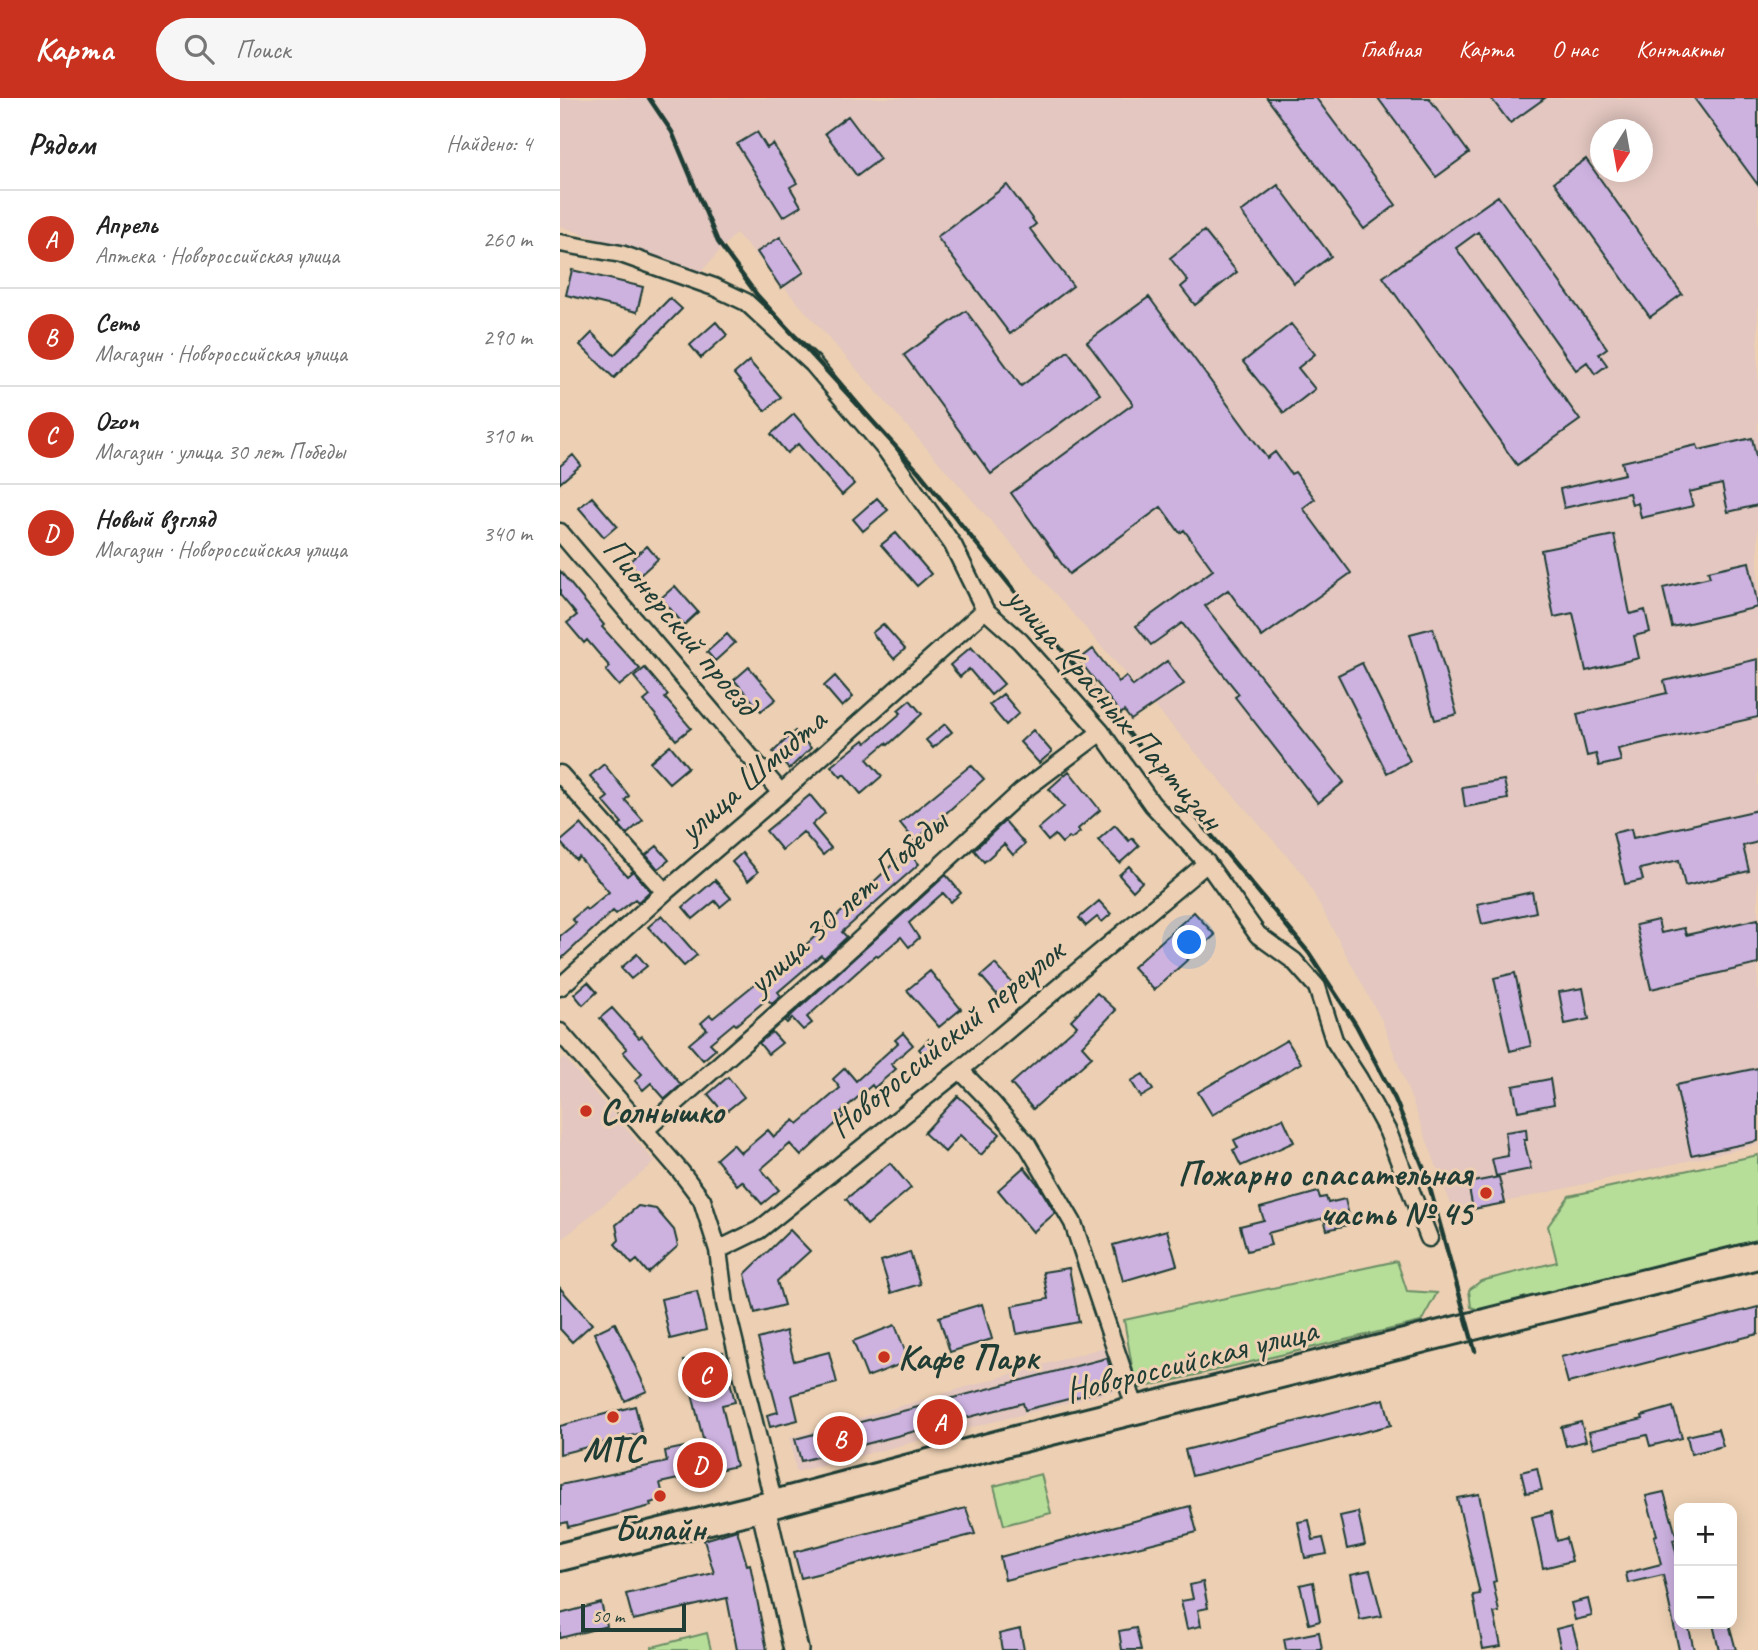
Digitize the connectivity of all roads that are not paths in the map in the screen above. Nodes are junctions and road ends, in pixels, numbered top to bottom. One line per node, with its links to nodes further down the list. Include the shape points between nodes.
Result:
1 (560, 243): 3 (street, улица Красных Партизан, via 621,254 746,302 813,364 886,450 953,545)
2 (560, 532): 6 (street, Пионерский проезд)
3 (985, 610): 4 (street, улица Красных Партизан, via 1020,641); 6 (street, улица Шмидта)
4 (1101, 732): 7 (street, улица Красных Партизан, via 1152,804); 12 (street, улица 30 лет Победы, via 1021,792)
5 (560, 774): 8 (street)
6 (781, 793): 8 (street, улица Шмидта)
7 (1207, 863): 11 (street, Новороссийский переулок); 13 (street, улица Красных Партизан, via 1258,935 1294,961 1317,987 1334,1040 1388,1132)
8 (665, 892): 9 (street, улица Шмидта)
9 (560, 987)
10 (560, 1032): 12 (street)
11 (960, 1070): 14 (street, Новороссийский переулок, via 759,1230); 16 (street, via 1027,1144 1073,1223)
12 (645, 1130): 14 (street, via 702,1200)
13 (1429, 1238)
14 (718, 1250): 17 (street, via 725,1304)
15 (1758, 1255): 16 (main road, Новороссийская улица)
16 (1136, 1410): 17 (main road, Новороссийская улица)
17 (769, 1506): 18 (main road, Новороссийская улица); 19 (street)
18 (560, 1557)
19 (796, 1650)

